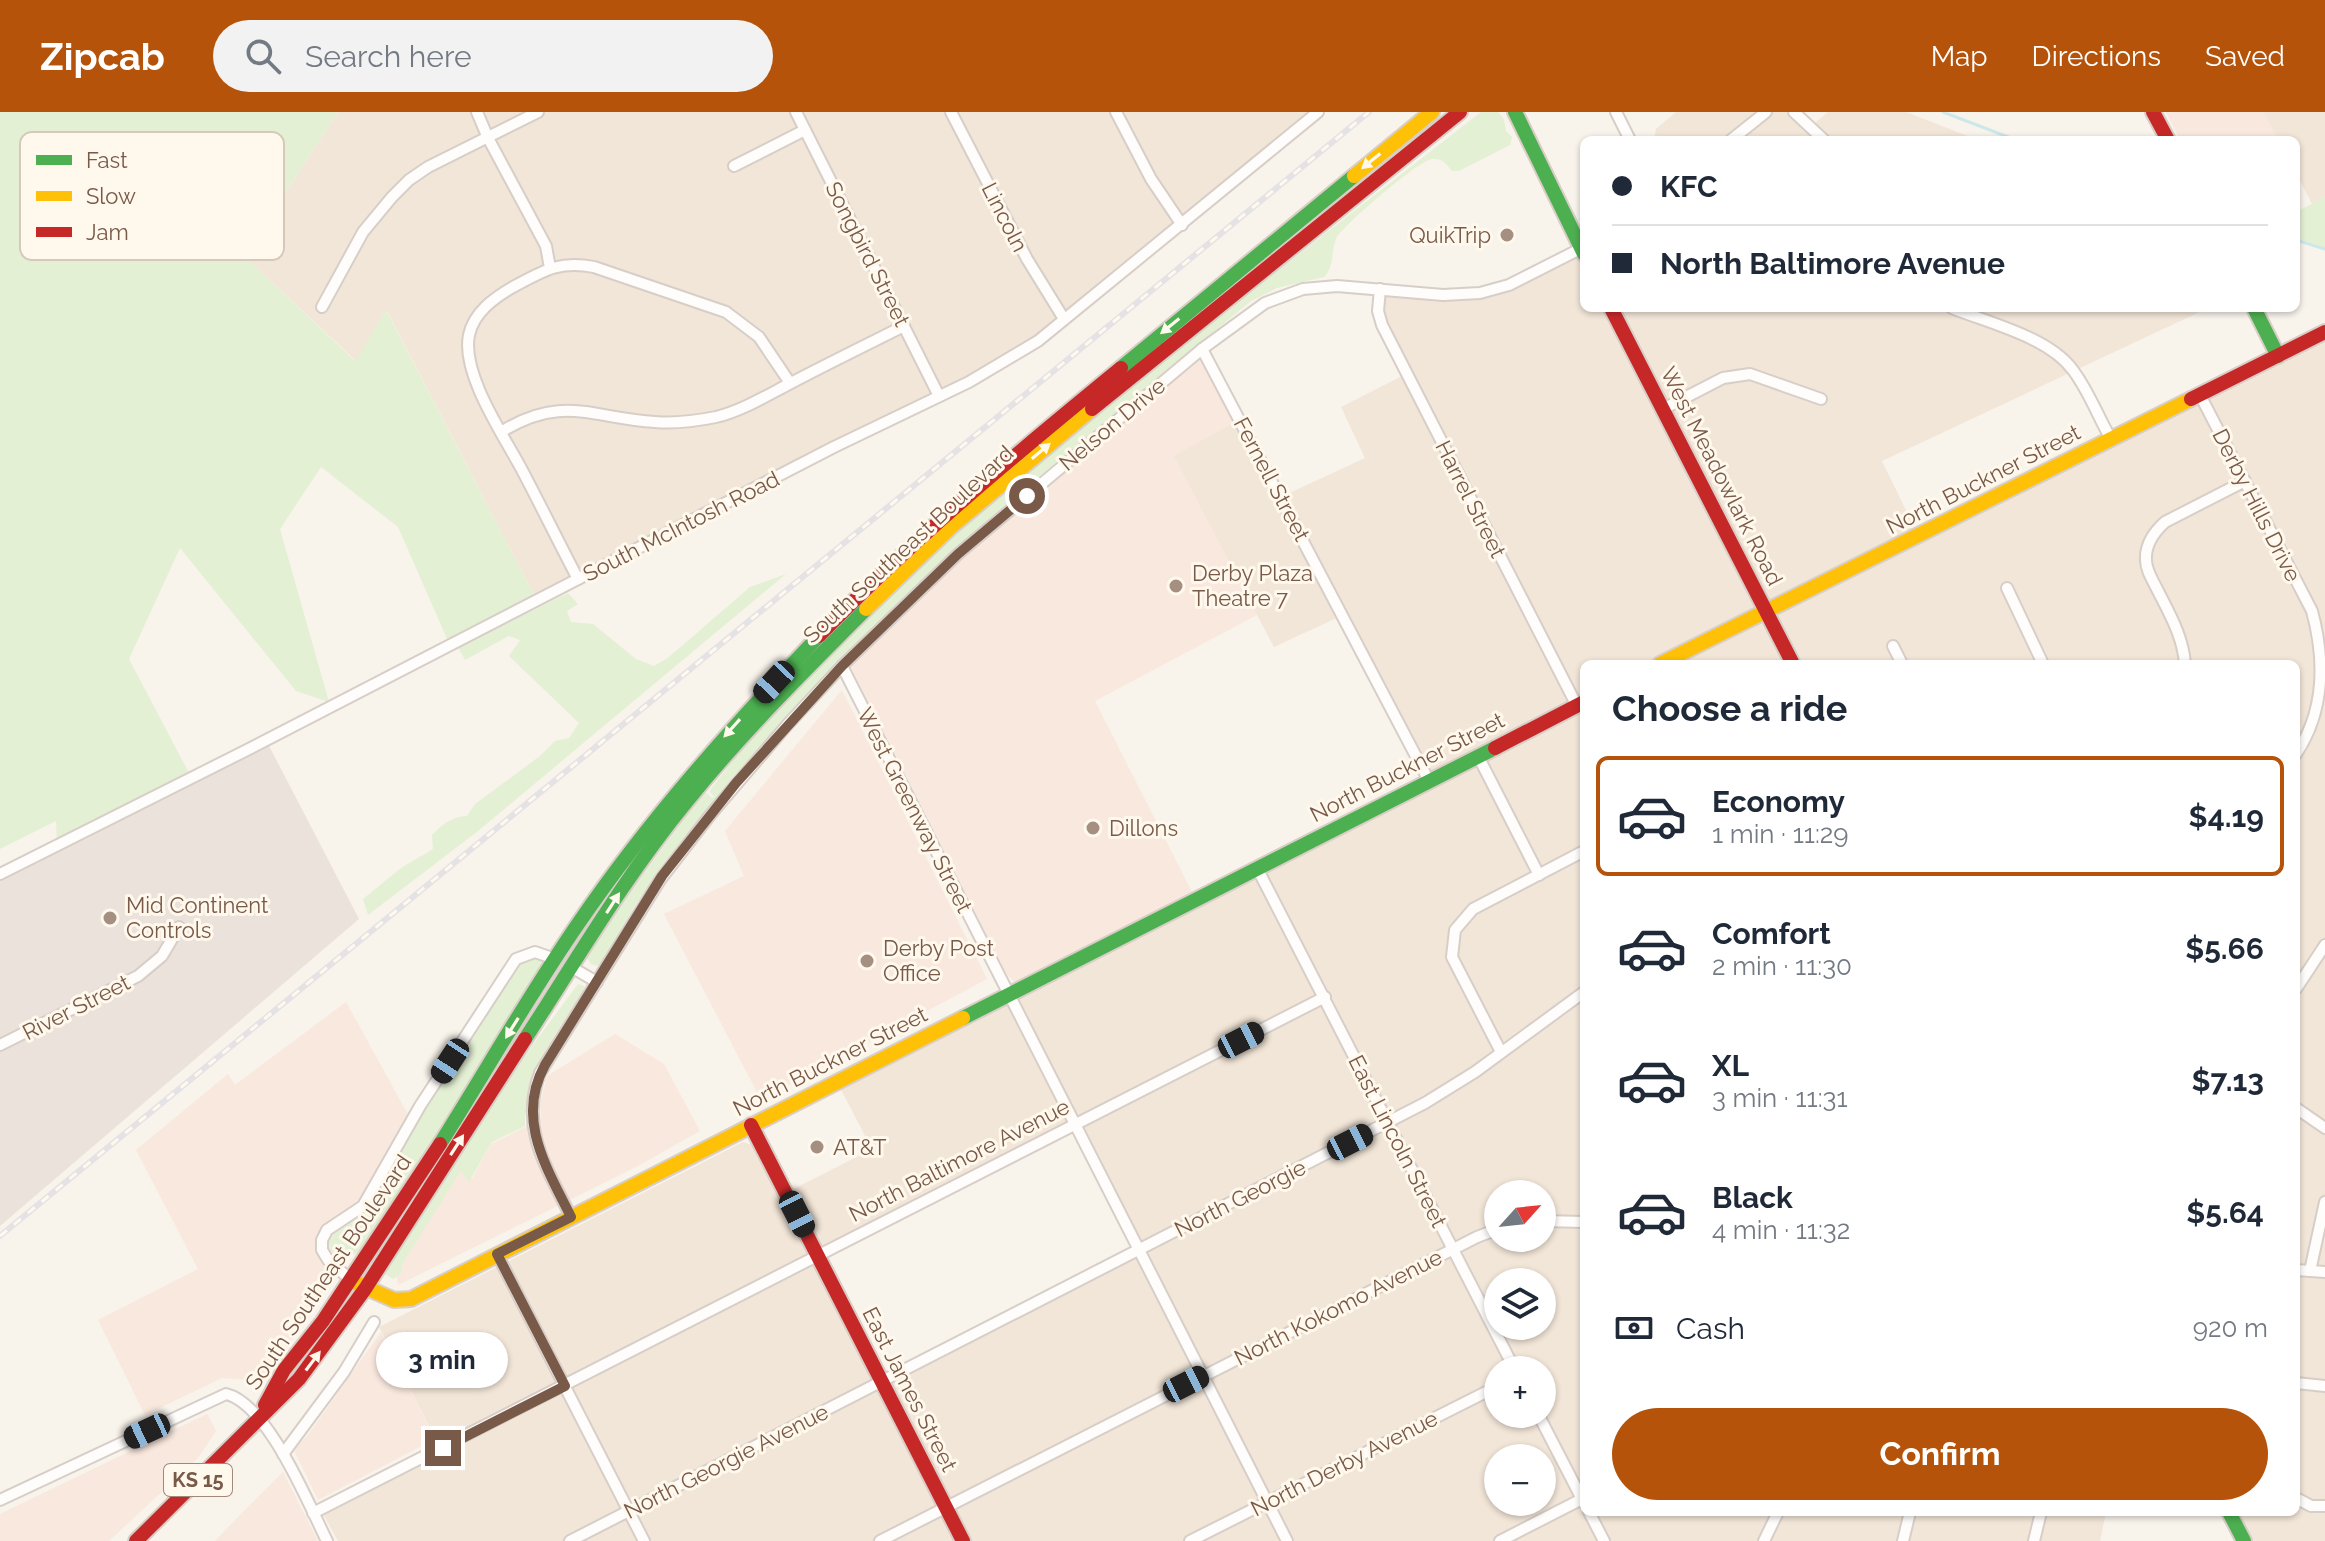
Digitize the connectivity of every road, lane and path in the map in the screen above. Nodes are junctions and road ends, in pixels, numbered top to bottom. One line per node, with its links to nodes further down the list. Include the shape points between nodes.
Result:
1 (477, 112): 19 (street)
2 (538, 112): 19 (street)
3 (796, 112): 14 (street, Songbird Street)
4 (951, 112): 30 (street, Lincoln)
5 (1116, 112): 21 (street)
6 (1317, 112): 21 (street, South McIntosh Road)
7 (1432, 112): 63 (main road, South Southeast Boulevard / KS 15, one-way to 63, via 1020,449 898,557 705,758)
8 (1460, 112): 67 (main road, South Southeast Boulevard / KS 15, one-way to 8, via 652,847 722,759 891,583 1121,384)
9 (1515, 112): 22 (main road)
10 (1616, 112): 15 (street)
11 (1766, 112): 16 (street)
12 (1794, 112): 17 (street)
13 (2153, 112): 18 (main road)
14 (805, 130): 20 (street); 31 (street, Songbird Street)
15 (1628, 136)
16 (1736, 136)
17 (1820, 136)
18 (2166, 136)
19 (488, 138): 24 (street, via 546,246); 26 (street, via 428,167 392,197 361,235)
20 (734, 166)
21 (1182, 225): 30 (street, South McIntosh Road)
22 (1580, 243)
23 (1580, 250): 25 (street, Nelson Drive, via 1480,293)
24 (550, 268): 35 (street, via 594,267 726,312 759,337); 40 (street, via 495,297 469,335 470,360)
25 (1380, 289): 33 (street, Nelson Drive, via 1303,289 1265,303); 53 (street, Harrel Street, via 1382,325)
26 (322, 307)
27 (1613, 312): 39 (main road, West Meadowlark Road)
28 (1962, 312): 41 (street, via 2057,353 2076,373)
29 (2256, 312): 34 (main road)
30 (1064, 319): 37 (street, South McIntosh Road, via 999,366)
31 (904, 326): 35 (street); 37 (street, Songbird Street)
32 (2325, 332): 34 (main road, North Buckner Street)
33 (1202, 349): 52 (street, Nelson Drive, via 958,554); 58 (street, Fernell Street)
34 (2278, 356): 36 (main road, North Buckner Street)
35 (790, 383): 40 (street, via 721,416 692,422 557,410 524,418)
36 (2200, 395): 41 (main road, North Buckner Street); 42 (street, Derby Hills Drive)
37 (939, 396): 43 (street, South McIntosh Road)
38 (1821, 399): 39 (street, via 1750,374 1723,378)
39 (1663, 409): 45 (main road, West Meadowlark Road)
40 (501, 432): 43 (street)
41 (2111, 439): 45 (main road, North Buckner Street)
42 (2245, 481): 51 (street, via 2165,522 2148,546 2148,571 2179,633); 55 (street, Derby Hills Drive, via 2312,611 2322,668)
43 (578, 579): 61 (street, South McIntosh Road)
44 (2007, 588): 50 (street)
45 (1765, 611): 47 (main road, North Buckner Street); 48 (main road, West Meadowlark Road)
46 (1893, 646): 49 (street)
47 (1668, 660)
48 (1791, 660)
49 (1900, 660)
50 (2041, 660)
51 (2184, 660)
52 (842, 666): 68 (street, Nelson Drive, via 686,845); 70 (street, West Greenway Street)
53 (1580, 702)
54 (1580, 705): 57 (main road, North Buckner Street)
55 (2320, 716): 56 (street, Derby Hills Drive)
56 (2300, 748)
57 (1478, 756): 58 (main road, North Buckner Street); 62 (street)
58 (1429, 781): 60 (main road, North Buckner Street)
59 (1580, 853): 62 (street)
60 (1257, 868): 70 (main road, North Buckner Street); 72 (street, East Lincoln Street)
61 (0, 874)
62 (1539, 875): 75 (street, via 1473,909 1455,930 1452,957)
63 (590, 908): 66 (main road, South Southeast Boulevard / KS 15); 67 (main road, via 589,925 568,960)
64 (179, 927): 74 (street, River Street, via 162,956 138,976)
65 (2325, 945): 69 (street)
66 (555, 959): 73 (main road, via 555,977 536,1009); 93 (main road, South Southeast Boulevard / KS 15, one-way to 93); 93 (street, via 535,952 516,959 420,1106 363,1206 327,1230 322,1250)
67 (571, 967): 68 (street); 73 (main road, South Southeast Boulevard / KS 15)
68 (597, 982): 82 (street, Nelson Drive, via 540,1073 533,1095 541,1156)
69 (2300, 983)
70 (1008, 994): 78 (main road, North Buckner Street); 79 (street, West Greenway Street)
71 (1580, 995): 75 (street, North Georgie)
72 (1325, 997): 77 (street, East Lincoln Street); 79 (street, North Baltimore Avenue)
73 (535, 1024): 94 (main road, South Southeast Boulevard / KS 15, one-way to 73)
74 (0, 1045)
75 (1501, 1052): 77 (street, North Georgie, via 1450,1089)
76 (2300, 1111): 80 (street)
77 (1388, 1122): 86 (street, East Lincoln Street); 87 (street, North Georgie)
78 (751, 1125): 82 (main road, North Buckner Street); 89 (main road, East James Street)
79 (1075, 1125): 87 (street, West Greenway Street); 89 (street, North Baltimore Avenue)
80 (2325, 1128)
81 (2325, 1202): 91 (street)
82 (571, 1217): 88 (main road, North Buckner Street)
83 (1556, 1221): 84 (street)
84 (1580, 1222)
85 (1484, 1235): 86 (street, North Kokomo Avenue)
86 (1453, 1249): 96 (street, East Lincoln Street); 97 (street, North Kokomo Avenue)
87 (1139, 1250): 97 (street, West Greenway Street); 98 (street, North Georgie)
88 (497, 1254): 94 (main road, North Buckner Street, via 402,1301); 100 (street)
89 (818, 1256): 98 (main road, East James Street); 100 (street, North Baltimore Avenue)
90 (2300, 1270): 91 (street)
91 (2310, 1271): 92 (street)
92 (2325, 1272)
93 (351, 1280): 94 (main road, North Buckner Street); 103 (main road, South Southeast Boulevard / KS 15, via 284,1370)
94 (365, 1289): 103 (main road, South Southeast Boulevard / KS 15, one-way to 94, via 299,1379)
95 (374, 1322): 105 (street)
96 (1508, 1356)
97 (1203, 1376): 110 (street, West Greenway Street); 112 (street, North Kokomo Avenue)
98 (882, 1382): 112 (main road, East James Street); 113 (street, North Georgie Avenue)
99 (2300, 1383): 101 (street)
100 (565, 1386): 113 (street); 114 (street, North Baltimore Avenue)
101 (2325, 1386)
102 (1484, 1393): 110 (street, North Derby Avenue)
103 (259, 1417): 105 (street); 107 (street, via 226,1394); 120 (main road, KS 15)
104 (1545, 1428): 106 (street)
105 (283, 1454): 114 (street)
106 (1580, 1494)
107 (0, 1500)
108 (2300, 1500): 111 (street)
109 (1580, 1501): 128 (street)
110 (1267, 1502): 126 (street, North Derby Avenue); 127 (street, West Greenway Street)
111 (2325, 1506)
112 (946, 1507): 124 (street, North Kokomo Avenue); 125 (main road, East James Street)
113 (629, 1511): 122 (street, North Georgie Avenue); 123 (street)
114 (313, 1513): 121 (street)
115 (1591, 1516): 129 (street)
116 (1776, 1516): 130 (street)
117 (1909, 1516): 131 (street)
118 (2040, 1516): 132 (street)
119 (2231, 1516): 133 (main road)
120 (136, 1541)
121 (327, 1541)
122 (570, 1541)
123 (644, 1541)
124 (880, 1541)
125 (963, 1541)
126 (1190, 1541)
127 (1287, 1541)
128 (1500, 1541)
129 (1604, 1541)
130 (1764, 1541)
131 (1903, 1541)
132 (2034, 1541)
133 (2244, 1541)

